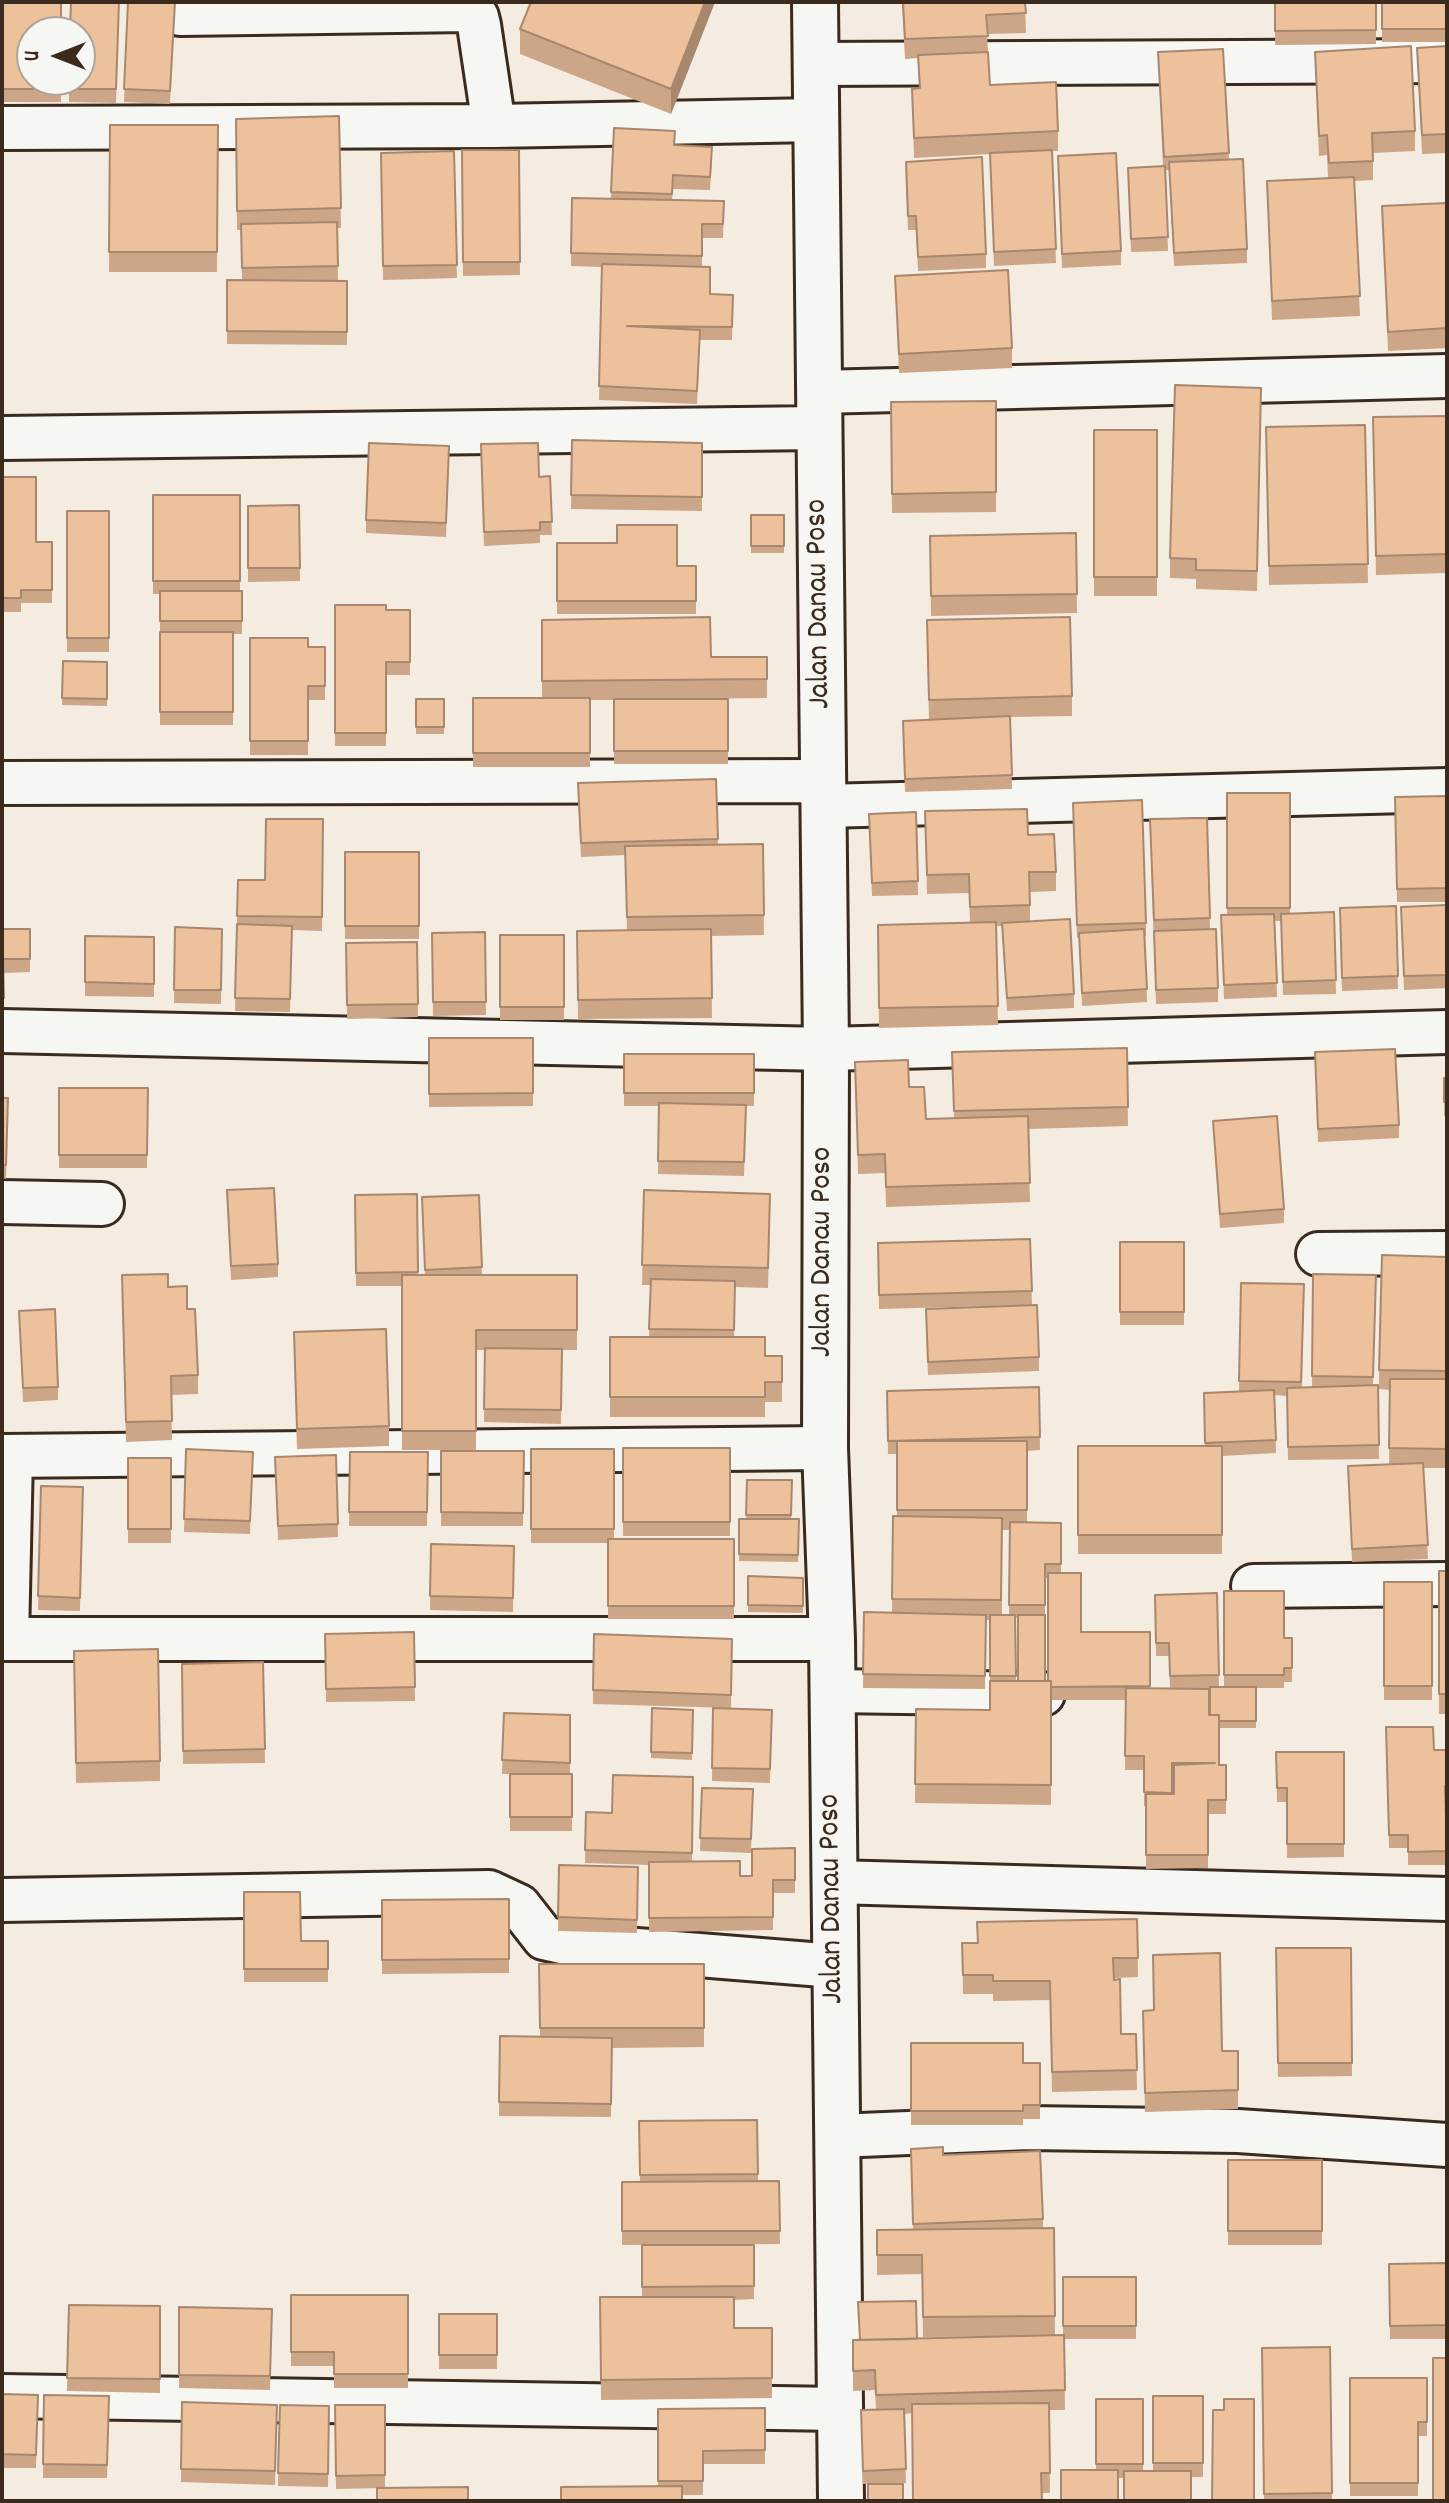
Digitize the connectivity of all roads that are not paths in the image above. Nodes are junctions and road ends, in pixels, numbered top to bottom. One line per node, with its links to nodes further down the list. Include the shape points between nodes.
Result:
1 (815, 2): 4 (street, Jalan Danau Poso)
2 (180, 14): 6 (street, via 469,10 479,25)
3 (1447, 61): 4 (street)
4 (816, 64): 5 (street, Jalan Danau Poso)
5 (817, 120): 6 (street); 9 (street, Jalan Danau Poso)
6 (494, 126): 7 (street)
7 (2, 128)
8 (1447, 376): 9 (street)
9 (819, 410): 10 (street); 13 (street, Jalan Danau Poso)
10 (2, 438)
11 (2, 783): 13 (street)
12 (1447, 790): 13 (street)
13 (823, 793): 16 (street, Jalan Danau Poso)
14 (2, 1031): 16 (street)
15 (1447, 1032): 16 (street)
16 (826, 1049): 21 (street, Jalan Danau Poso)
17 (2, 1202): 18 (street)
18 (102, 1204)
19 (1447, 1253): 20 (street)
20 (1318, 1254)
21 (825, 1448): 22 (street); 26 (street, Jalan Danau Poso)
22 (7, 1456): 25 (street)
23 (1447, 1584): 24 (street)
24 (1253, 1586)
25 (4, 1639): 26 (street)
26 (832, 1639): 27 (street, Jalan Danau Poso)
27 (832, 1691): 28 (street); 29 (street, Jalan Danau Poso)
28 (1043, 1694)
29 (834, 1882): 30 (street); 32 (street, Jalan Danau Poso)
30 (1447, 1899)
31 (2, 1900): 32 (street, via 489,1892 519,1906 544,1938 575,1945)
32 (835, 1966): 33 (street, Jalan Danau Poso)
33 (837, 2136): 34 (street, via 1028,2128 1238,2131); 36 (street, Jalan Danau Poso)
34 (1447, 2145)
35 (2, 2396): 36 (street)
36 (839, 2409): 37 (street, Jalan Danau Poso)
37 (841, 2501)

